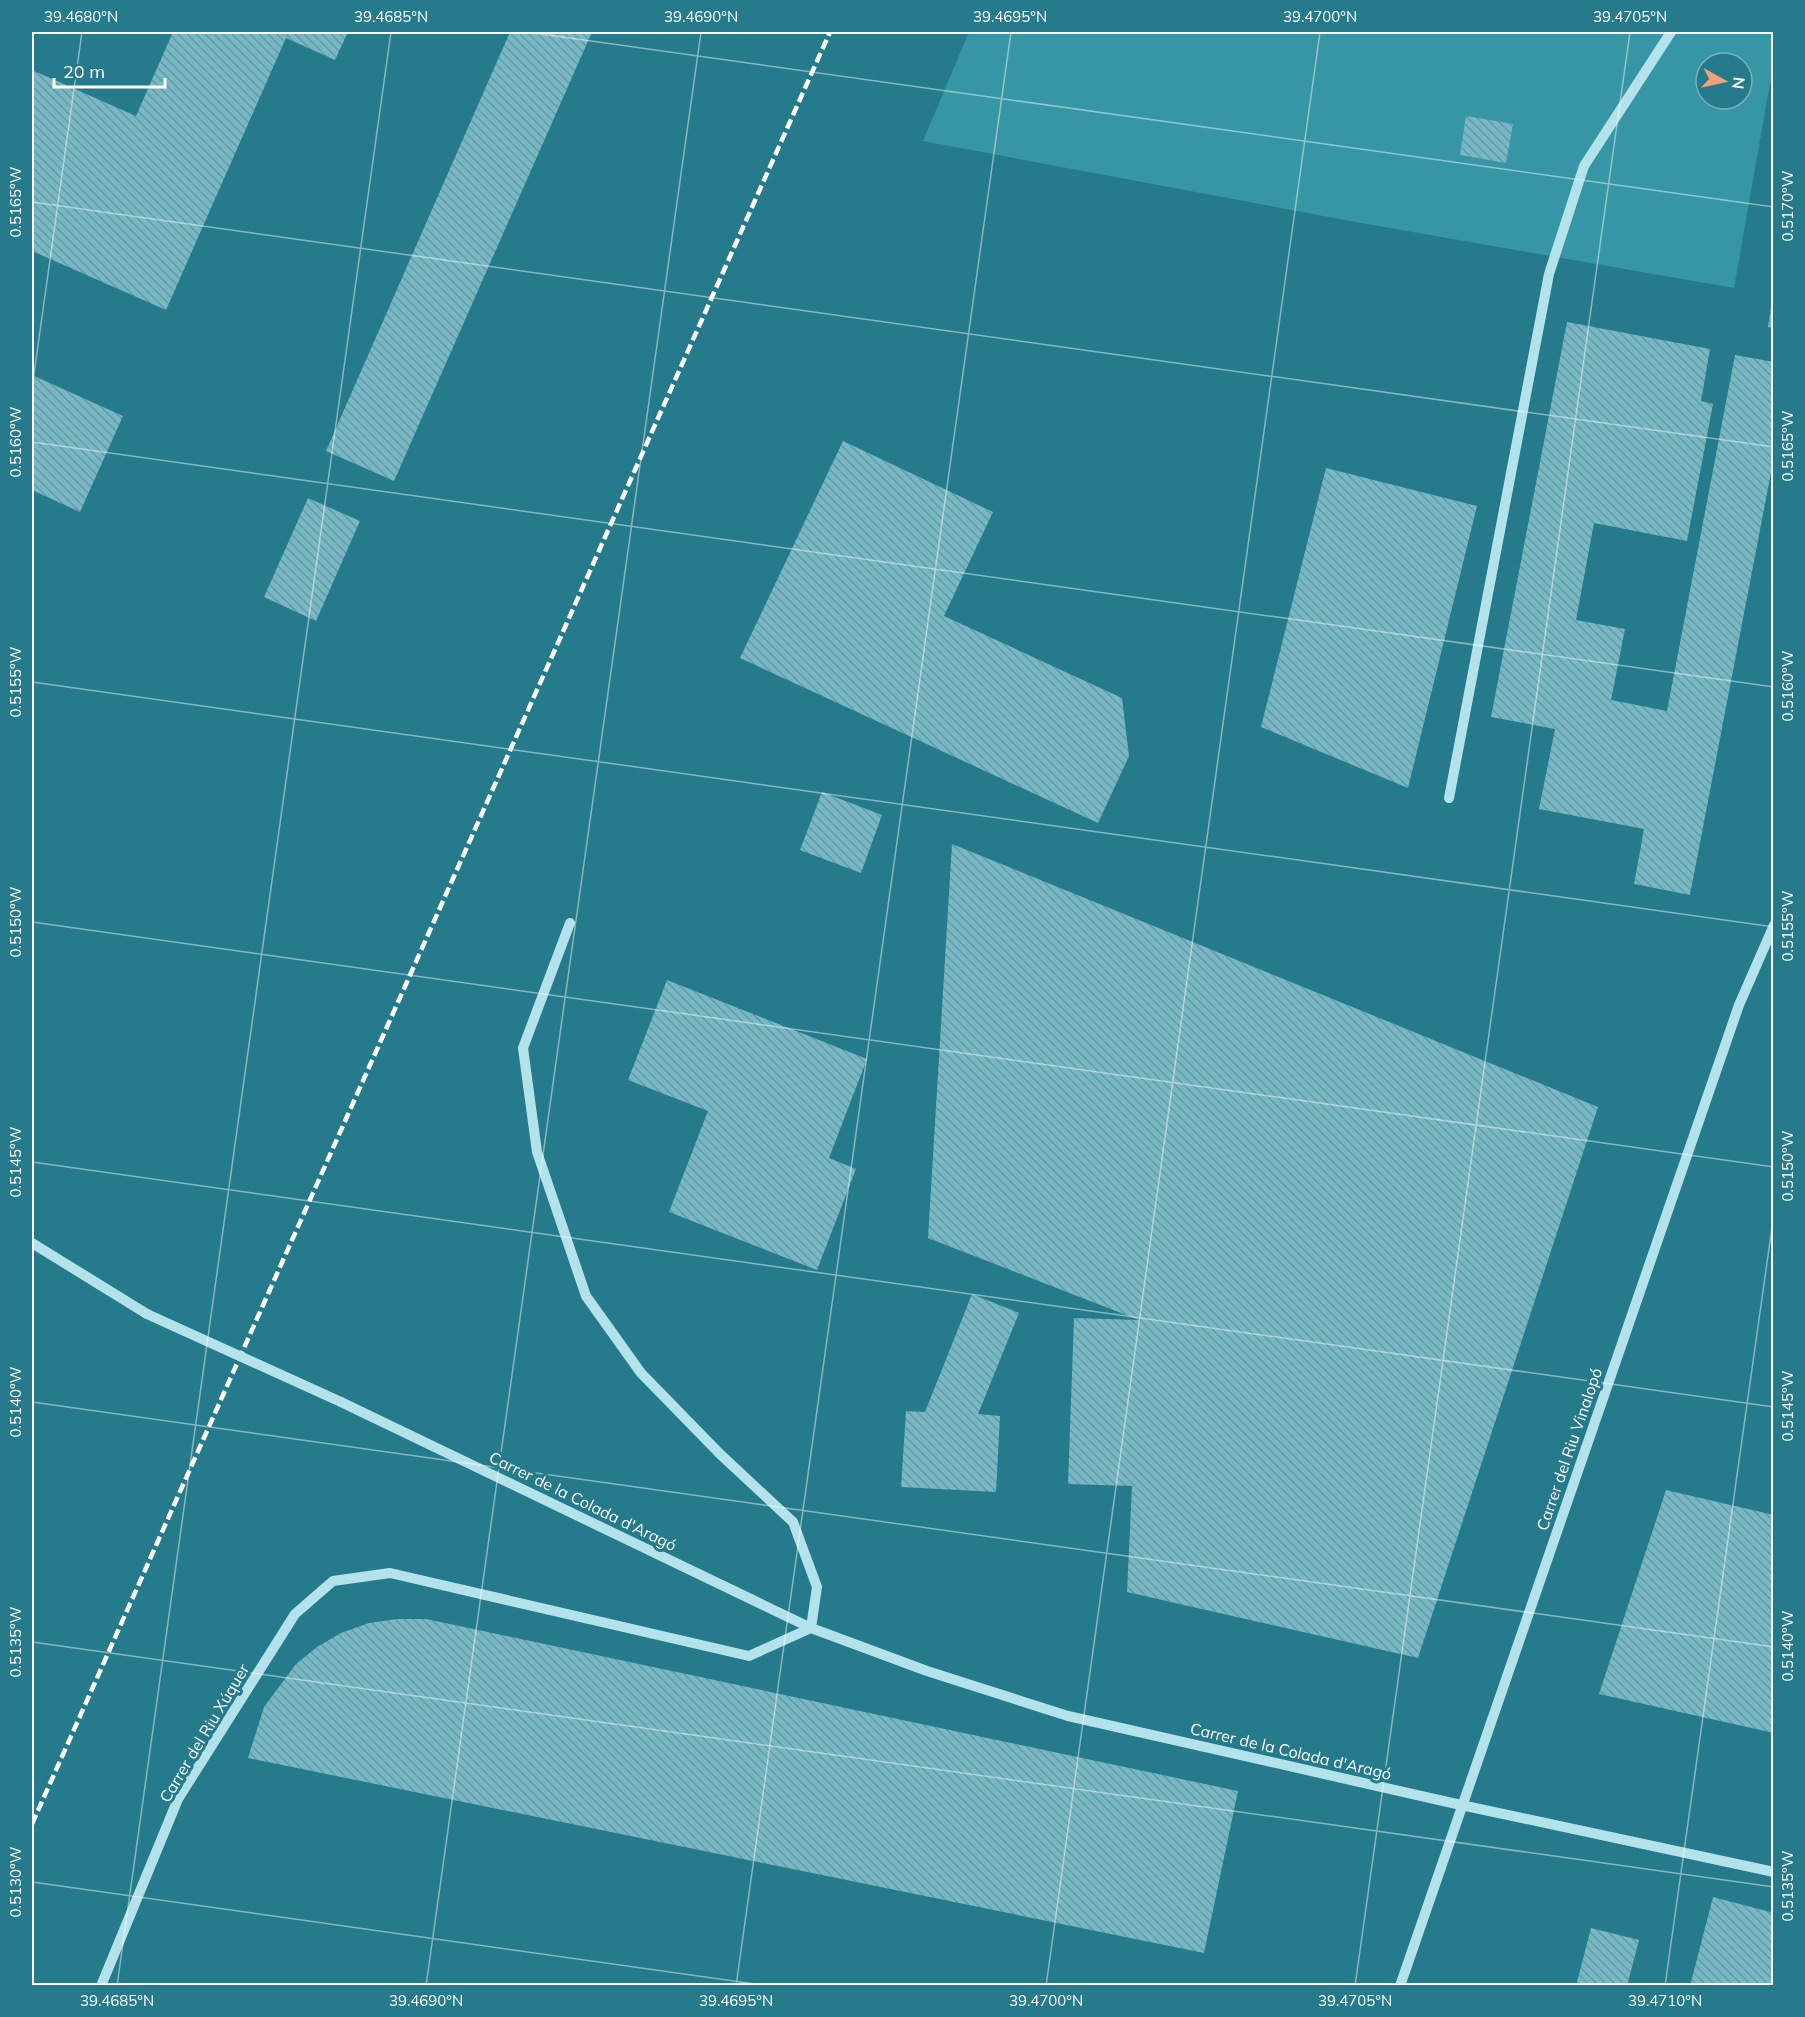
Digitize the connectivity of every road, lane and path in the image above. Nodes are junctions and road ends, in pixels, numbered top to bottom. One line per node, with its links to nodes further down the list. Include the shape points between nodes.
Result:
1 (1671, 32): 2 (street, via 1584,166 1549,274)
2 (1449, 798)
3 (570, 923): 6 (street, via 523,1048 537,1152 586,1296 641,1373 720,1455 793,1522 817,1587)
4 (1773, 925): 7 (street, Carrer del Riu Vinalopó, via 1736,1017)
5 (32, 1243): 6 (street, Carrer de la Colada d'Aragó, bridge, via 147,1314 341,1402)
6 (811, 1628): 7 (street, Carrer de la Colada d'Aragó, via 927,1671 1068,1716); 9 (street, Carrer del Riu Xúquer, via 749,1656 390,1573 333,1581 295,1614 178,1799)
7 (1461, 1805): 8 (street, Carrer de la Colada d'Aragó); 10 (street, Carrer del Riu Vinalopó)
8 (1773, 1872)
9 (101, 1986)
10 (1400, 1986)

